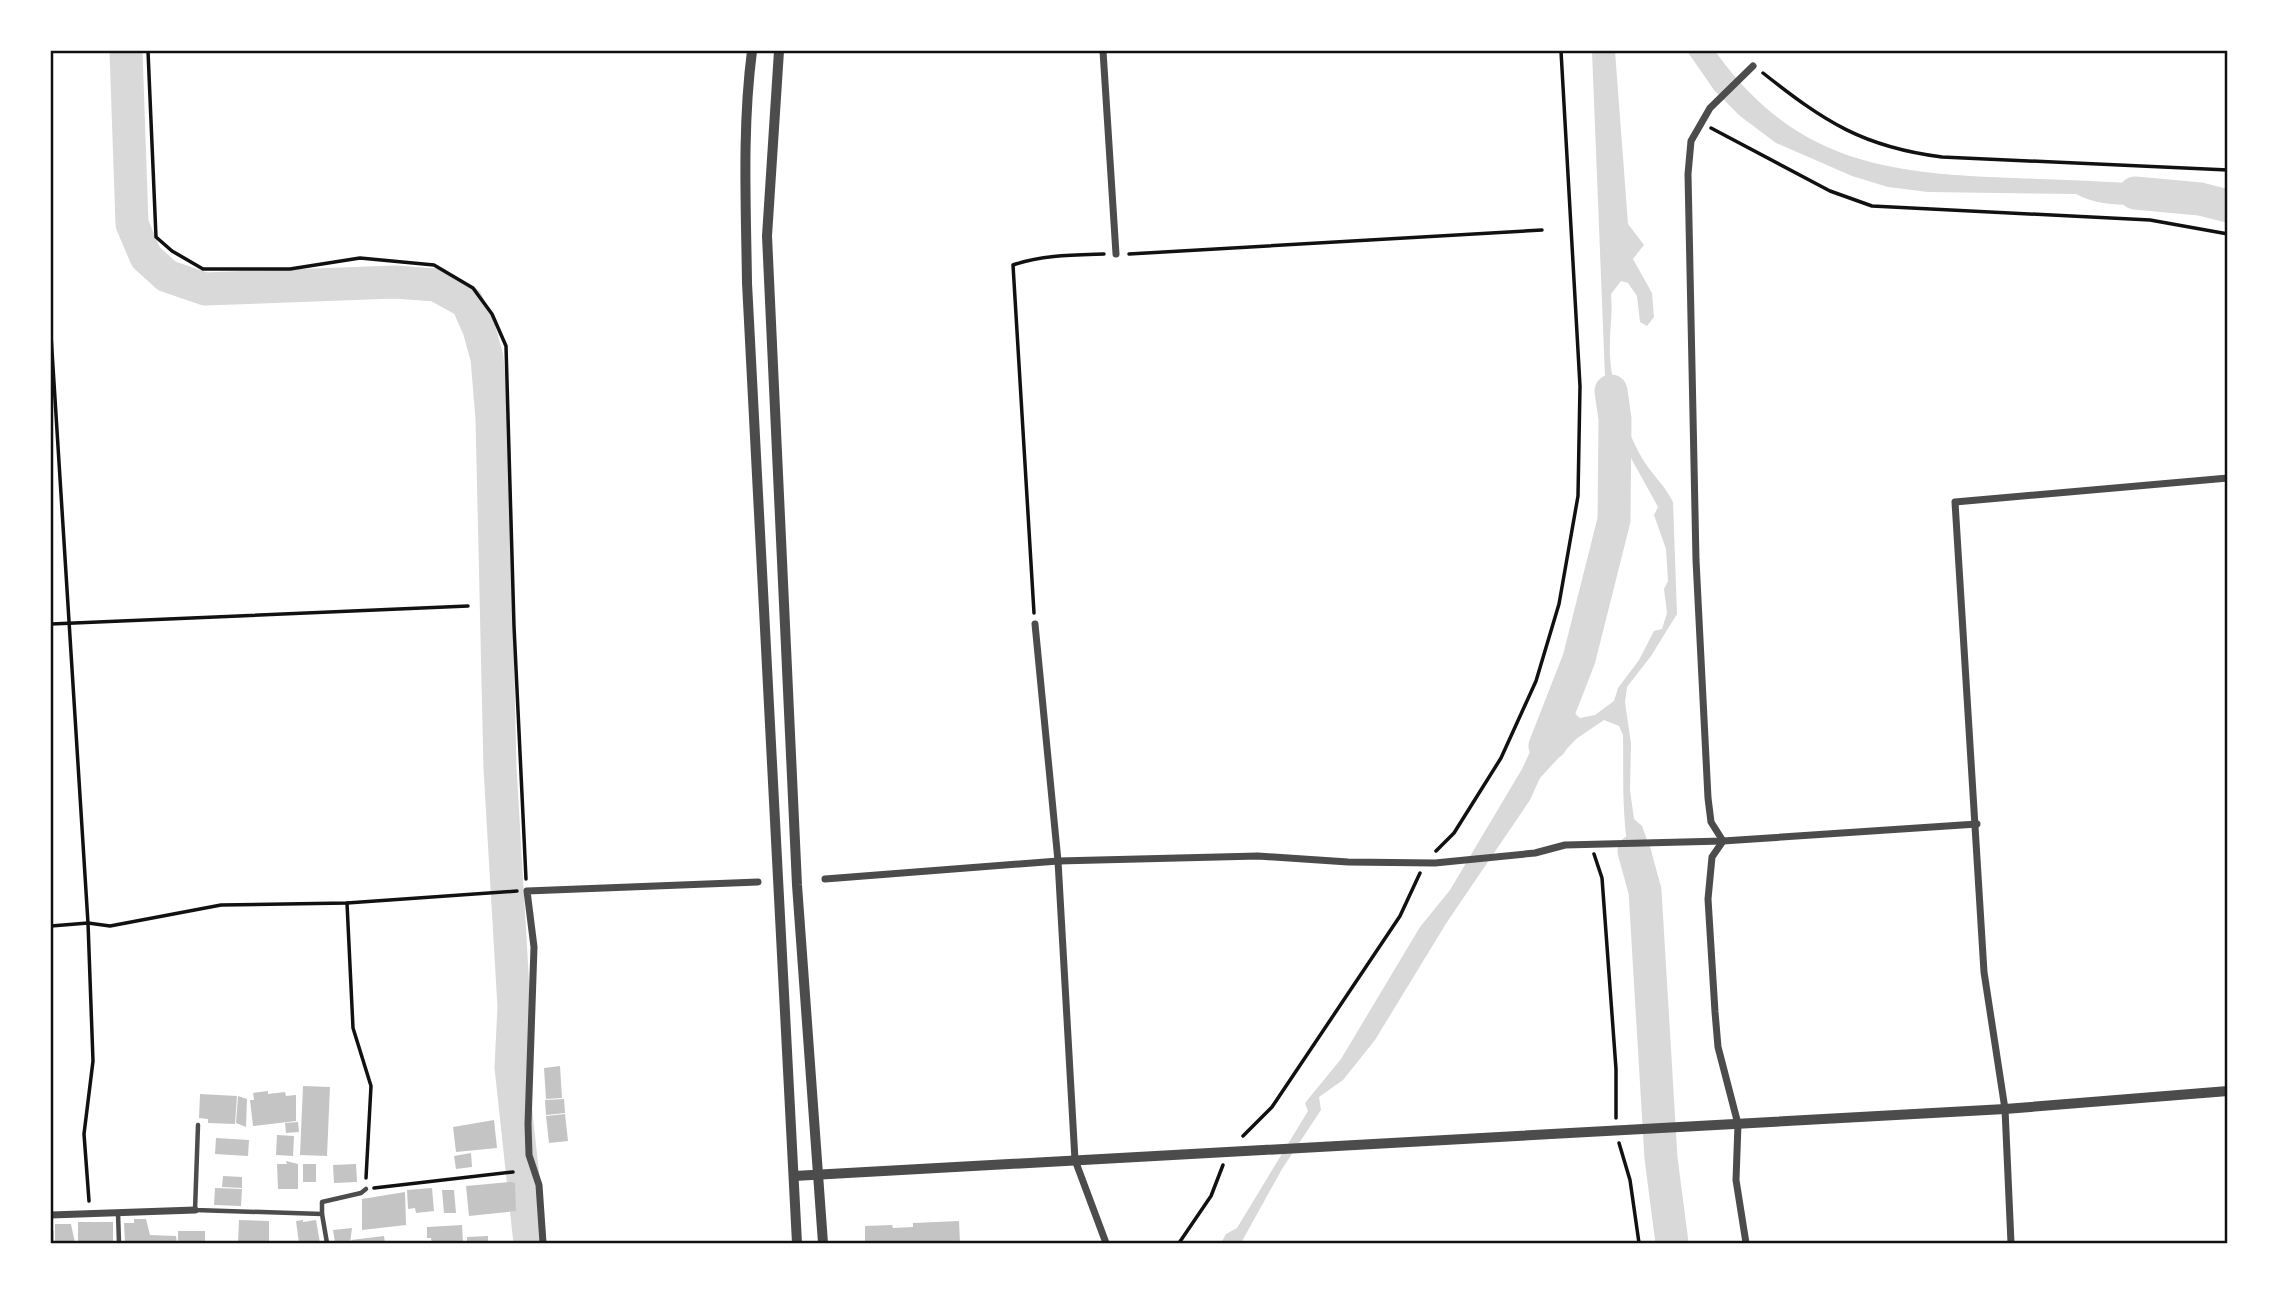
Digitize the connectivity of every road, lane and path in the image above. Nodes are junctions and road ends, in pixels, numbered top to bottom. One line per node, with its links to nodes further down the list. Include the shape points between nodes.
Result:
1 (148, 51): 25 (path, via 156,237 172,251 203,269 290,269 360,258 434,265 473,288 492,314 506,346)
2 (752, 51): 38 (street, via 746,144 747,284)
3 (779, 51): 37 (street, via 767,236 797,885)
4 (1103, 51): 11 (street)
5 (1561, 51): 22 (path, via 1580,386 1578,496 1559,604 1536,681 1501,758 1454,833)
6 (1754, 66): 7 (street, via 1710,108); 8 (path, via 1839,128 1898,151)
7 (1702, 122): 10 (path, via 1809,181 1872,206 2150,219); 19 (street, via 1691,141 1688,174 1696,560 1708,798 1711,822)
8 (2228, 170)
9 (1542, 230): 11 (path)
10 (2228, 234)
11 (1116, 254): 17 (path, via 1062,256 1013,265)
12 (51, 335): 15 (path)
13 (2228, 478): 18 (street, via 1955,502)
14 (467, 606): 15 (path)
15 (68, 623): 16 (path); 27 (path)
16 (51, 624)
17 (1035, 624): 21 (street)
18 (1977, 824): 19 (street); 30 (street, via 1984,972)
19 (1723, 841): 20 (street); 31 (street, via 1712,857 1708,899 1718,1047)
20 (1596, 846): 22 (street, via 1565,845); 33 (path, via 1616,1069)
21 (1058, 861): 22 (street, via 1258,856); 23 (street); 35 (street)
22 (1423, 863): 34 (path, via 1417,885 1393,927 1272,1107)
23 (825, 879)
24 (758, 882): 25 (street)
25 (527, 891): 26 (path); 49 (street, via 534,947 527,1124 529,1155 539,1185)
26 (347, 903): 27 (path, via 221,905 110,926); 39 (path, via 353,1028 371,1086)
27 (88, 923): 28 (path); 41 (path, via 93,1061 84,1135)
28 (51, 926)
29 (2228, 1091): 30 (street)
30 (2005, 1109): 31 (street); 56 (street)
31 (1738, 1124): 33 (street); 55 (street, via 1737,1180)
32 (198, 1125): 40 (lane)
33 (1616, 1131): 34 (street); 54 (path, via 1630,1180)
34 (1228, 1152): 35 (street); 53 (path, via 1211,1196)
35 (1075, 1160): 37 (street); 52 (street)
36 (513, 1172): 39 (path)
37 (820, 1173): 38 (street); 51 (street)
38 (794, 1176): 50 (street)
39 (366, 1189): 43 (lane, via 322,1202)
40 (195, 1210): 42 (street); 43 (lane)
41 (90, 1213): 42 (street); 44 (street)
42 (118, 1213): 47 (lane)
43 (322, 1213): 48 (lane)
44 (51, 1215)
45 (51, 1231): 46 (lane)
46 (51, 1243)
47 (119, 1243)
48 (327, 1243)
49 (542, 1243)
50 (797, 1243)
51 (823, 1243)
52 (1106, 1243)
53 (1179, 1243)
54 (1639, 1243)
55 (1746, 1243)
56 (2011, 1243)

